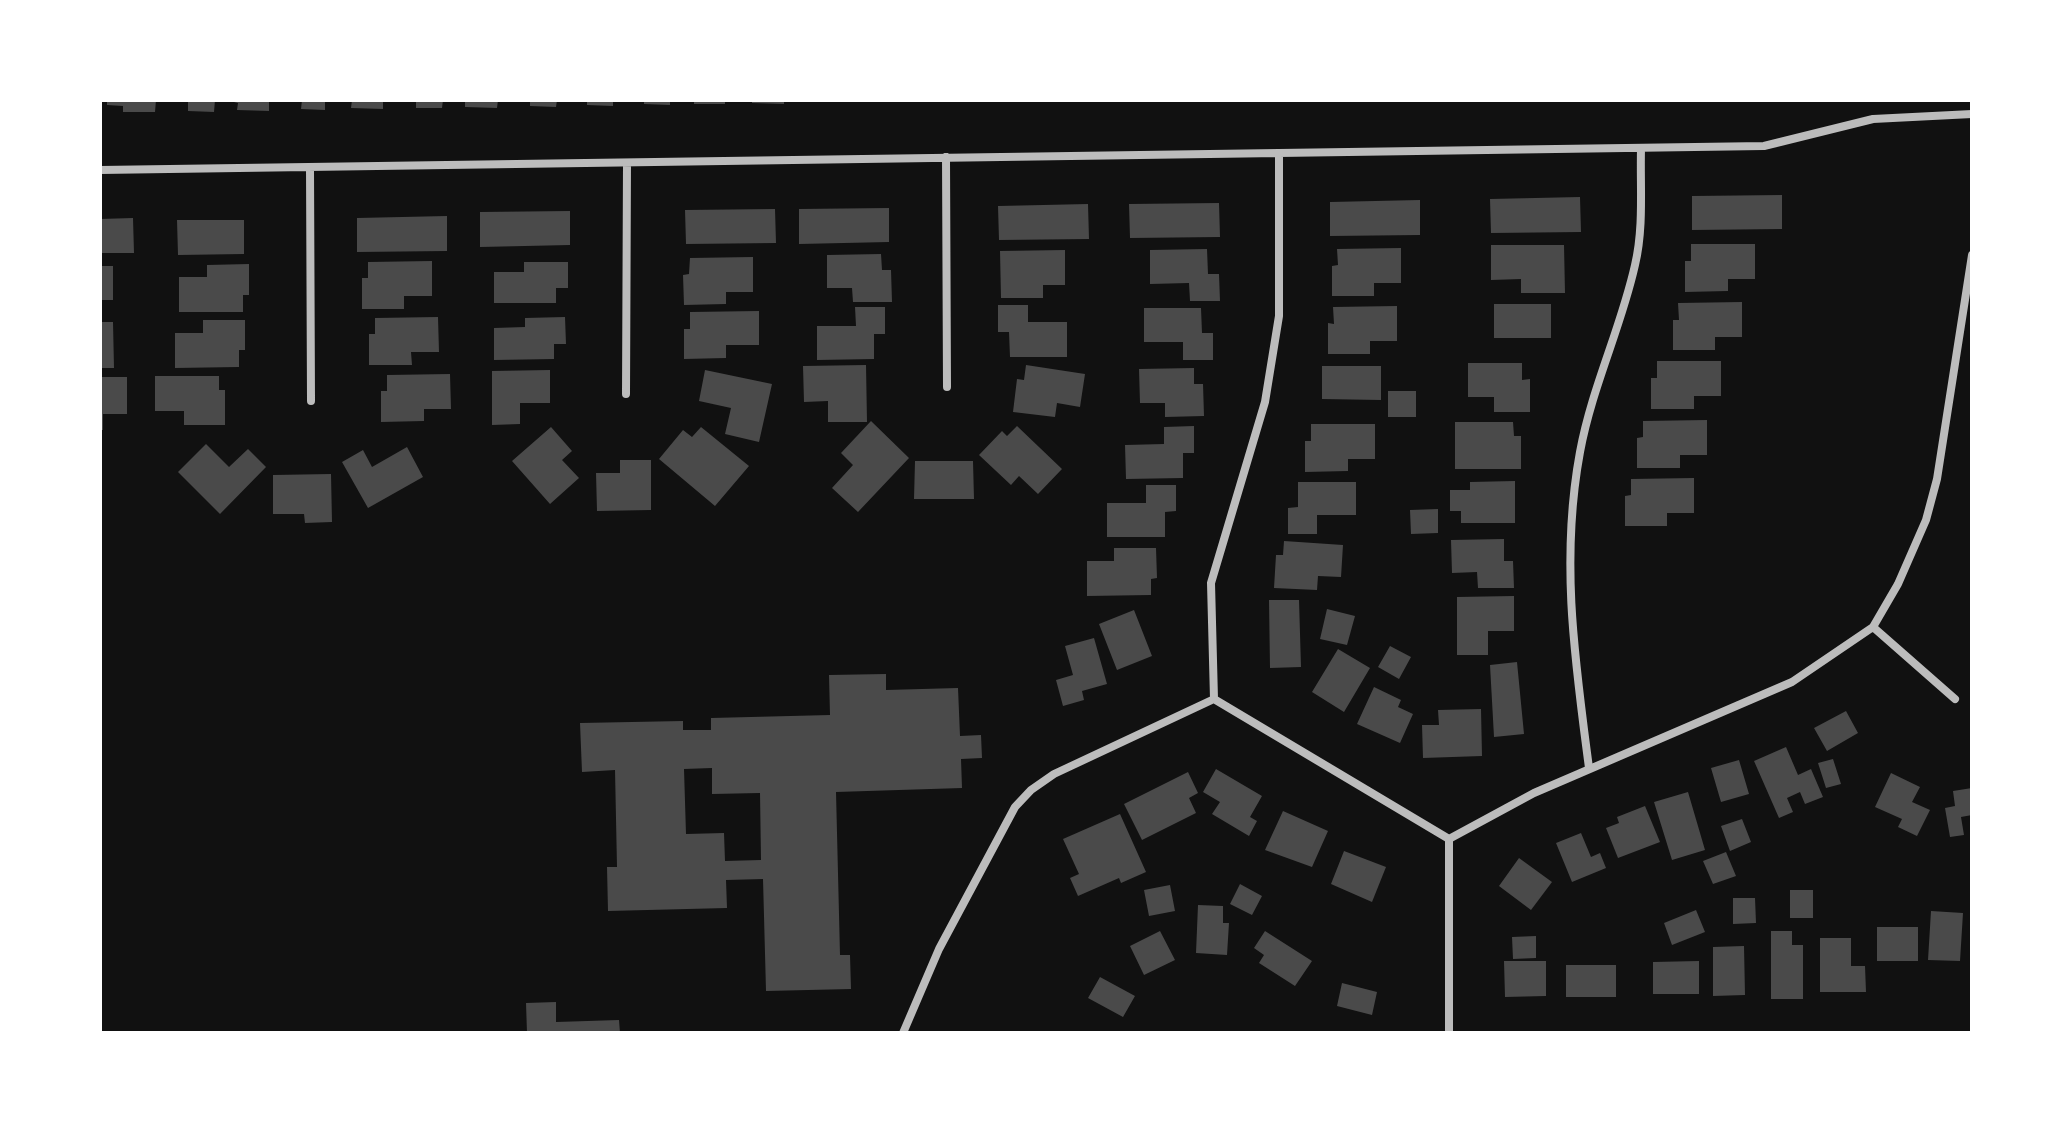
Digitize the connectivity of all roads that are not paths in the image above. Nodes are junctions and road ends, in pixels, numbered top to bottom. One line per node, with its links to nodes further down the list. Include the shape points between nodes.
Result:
1 (1972, 114): 2 (street, via 1873,119 1764,146)
2 (1641, 149): 3 (street); 15 (street, via 1639,242 1579,454 1569,562 1570,618)
3 (1279, 153): 4 (street); 13 (street, via 1279,316 1265,402 1211,583)
4 (946, 157): 5 (street); 9 (street)
5 (627, 163): 6 (street); 10 (street)
6 (310, 168): 7 (street); 11 (street)
7 (100, 170)
8 (1972, 255): 12 (street, via 1937,479 1926,520)
9 (947, 387)
10 (626, 394)
11 (311, 401)
12 (1873, 627): 14 (street); 15 (street, via 1792,682)
13 (1214, 699): 16 (street); 17 (street, via 1054,774 1015,807 945,937)
14 (1955, 699)
15 (1589, 768): 16 (street)
16 (1449, 839): 18 (street)
17 (903, 1033)
18 (1449, 1033)

